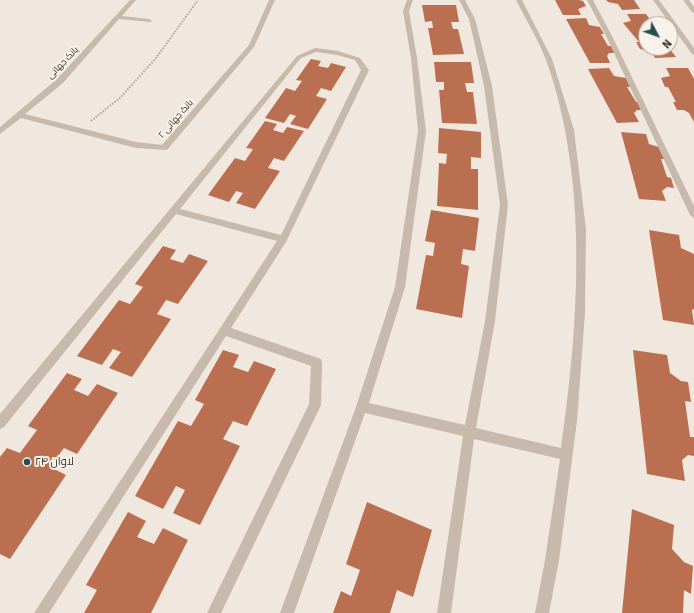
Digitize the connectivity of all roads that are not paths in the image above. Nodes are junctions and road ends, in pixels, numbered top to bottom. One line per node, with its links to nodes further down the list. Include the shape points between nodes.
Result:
1 (133, 0): 10 (street, بانک جهانی)
2 (272, 0): 13 (street, بانک جهانی ۲, via 252,46 164,148 136,145)
3 (410, 0): 19 (street, via 406,11 422,131 400,287)
4 (462, 0): 21 (street, via 472,19 488,86 504,205 490,321)
5 (519, 0): 22 (street, via 549,59 570,130 580,222 580,312)
6 (590, 0): 16 (street)
7 (656, 0): 12 (street)
8 (686, 0): 9 (street)
9 (694, 11)
10 (118, 17): 11 (street); 13 (street, بانک جهانی, via 60,81)
11 (150, 21)
12 (694, 53)
13 (19, 115): 14 (street, بانک جهانی)
14 (0, 131)
15 (173, 210): 17 (street); 17 (street, via 299,57 315,50 338,52 358,59 365,70); 20 (street)
16 (694, 215)
17 (283, 239): 18 (street)
18 (223, 330): 23 (street); 24 (street, via 317,362 314,405)
19 (362, 407): 21 (street); 25 (street)
20 (0, 423)
21 (469, 432): 22 (street); 26 (street)
22 (567, 455): 27 (street)
23 (42, 613)
24 (214, 613)
25 (287, 613)
26 (444, 613)
27 (542, 613)

